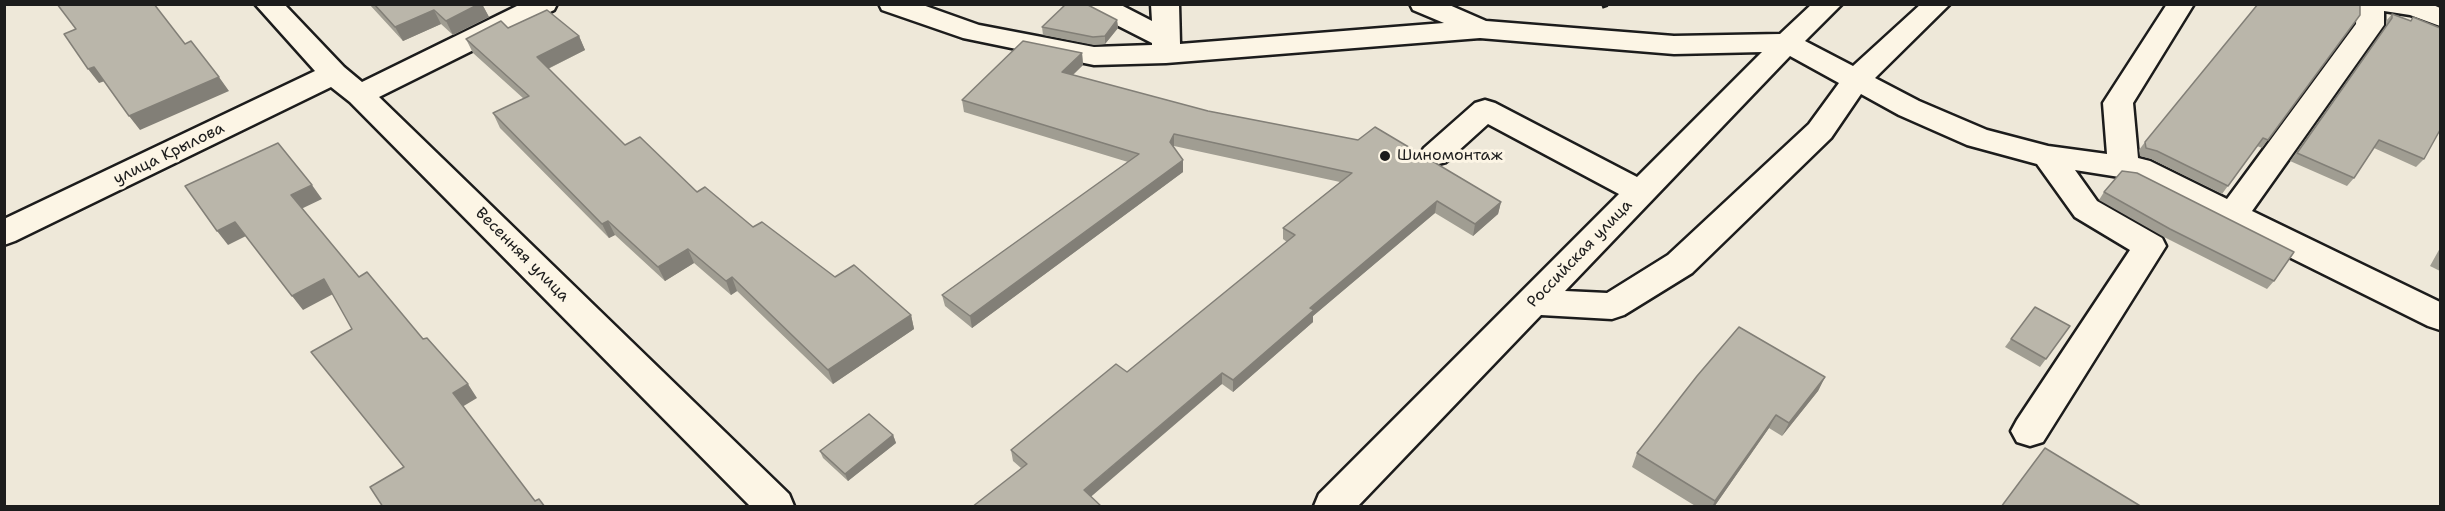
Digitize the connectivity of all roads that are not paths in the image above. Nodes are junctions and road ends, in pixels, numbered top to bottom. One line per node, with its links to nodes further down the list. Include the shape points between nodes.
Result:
1 (268, 4): 16 (street, Весенняя улица)
2 (544, 4): 18 (street)
3 (892, 4): 15 (street, via 973,32 1094,56)
4 (1096, 4): 15 (street)
5 (1165, 4): 15 (street)
6 (1423, 4): 13 (street)
7 (1937, 4): 17 (street)
8 (2181, 4): 21 (street, via 2118,103)
9 (2371, 4): 23 (street, via 2370,25)
10 (2388, 4): 12 (street, via 2416,8)
11 (1828, 5): 14 (street, Российская улица)
12 (2440, 18)
13 (1480, 29): 14 (street, via 1674,45); 15 (street)
14 (1787, 43): 17 (street); 22 (street, Российская улица)
15 (1166, 47)
16 (334, 74): 18 (street, Весенняя улица); 24 (street, улица Крылова)
17 (1856, 80): 20 (street, via 1978,138); 25 (street, via 1820,132 1680,264 1612,306)
18 (360, 95): 28 (street, Весенняя улица)
19 (1435, 155): 22 (street, via 1485,110)
20 (2048, 156): 21 (street); 27 (street, via 2086,209 2150,246)
21 (2123, 167): 23 (street, via 2139,169)
22 (1641, 192): 25 (street, Российская улица)
23 (2232, 214): 26 (street)
24 (4, 233)
25 (1533, 302): 29 (street, Российская улица)
26 (2440, 317)
27 (2031, 431)
28 (775, 507)
29 (1333, 507)

